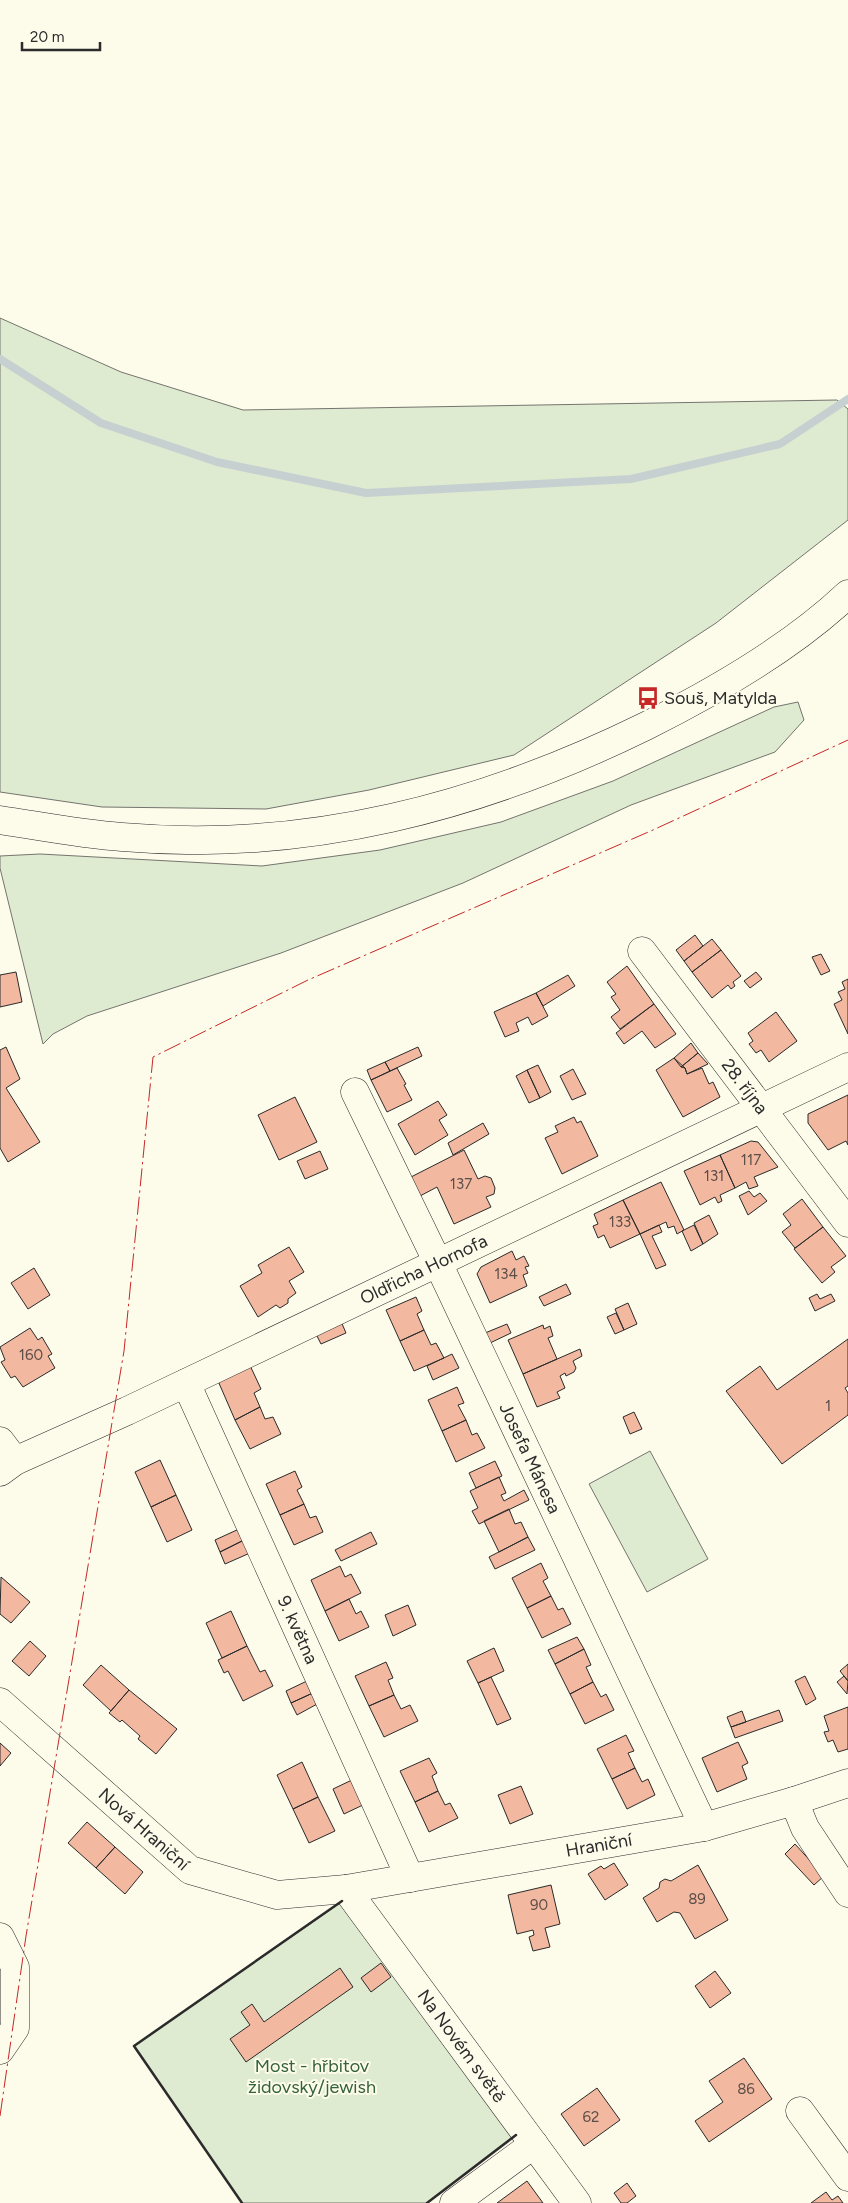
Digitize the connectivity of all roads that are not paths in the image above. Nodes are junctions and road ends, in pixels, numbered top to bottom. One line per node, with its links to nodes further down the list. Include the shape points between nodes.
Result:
1 (848, 594): 2 (street, via 772,652 680,709 548,771 432,810 324,831 218,840 121,837)
2 (0, 820)
3 (642, 951): 6 (street, 28. října)
4 (848, 1067): 6 (street, Oldřicha Hornofa)
5 (355, 1092): 8 (street, Josefa Mánesa)
6 (761, 1108): 7 (street, 28. října); 8 (street, Oldřicha Hornofa)
7 (848, 1222)
8 (438, 1263): 9 (street, Oldřicha Hornofa); 14 (street, Josefa Mánesa)
9 (186, 1383): 10 (street, Oldřicha Hornofa); 15 (street, 9. května)
10 (5, 1458)
11 (0, 1702): 16 (street, Nová Hraniční, via 190,1870 277,1895)
12 (848, 1783): 13 (street, Hraniční)
13 (794, 1801): 14 (street, Hraniční); 17 (street, via 805,1828)
14 (704, 1827): 15 (street, Hraniční)
15 (410, 1878): 16 (street, Hraniční)
16 (346, 1889): 21 (street, Na Novém světě)
17 (848, 1893)
18 (0, 1937): 19 (street, via 15,1967 15,2028)
19 (0, 2050)
20 (800, 2111): 22 (street)
21 (534, 2144): 23 (street); 24 (street, Na Novém světě)
22 (848, 2177)
23 (454, 2203)
24 (577, 2203)

